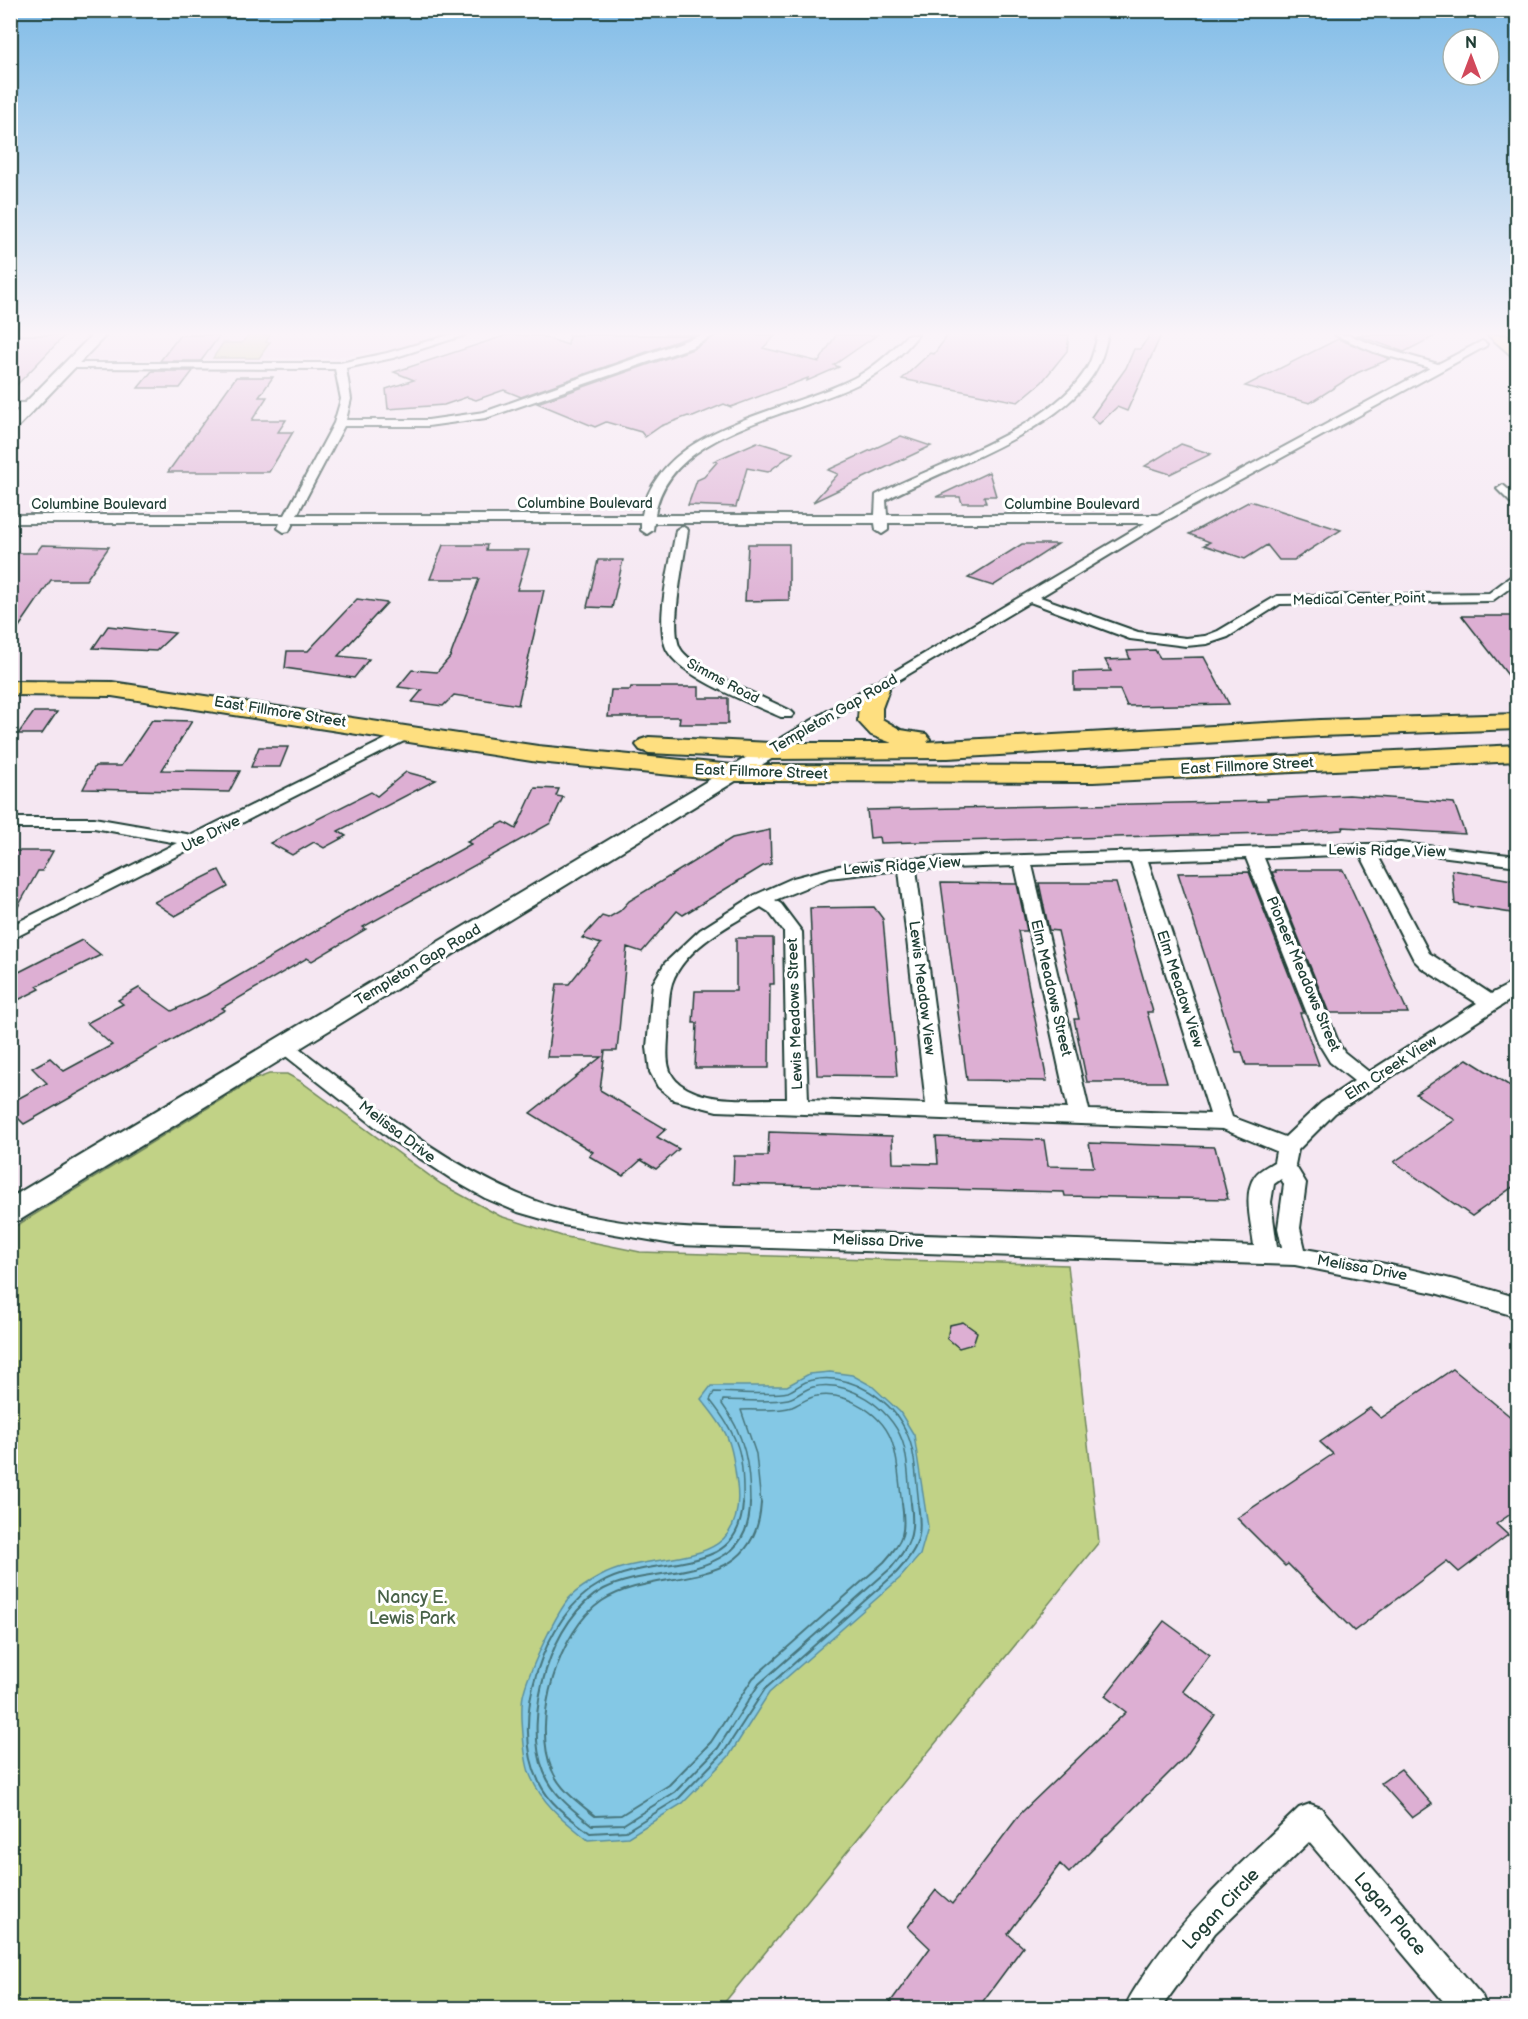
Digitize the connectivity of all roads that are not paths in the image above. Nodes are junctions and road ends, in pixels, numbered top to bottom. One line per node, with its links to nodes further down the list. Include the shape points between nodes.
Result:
1 (337, 429): 11 (street)
2 (735, 429): 9 (street, via 670,468 658,483)
3 (1022, 429): 10 (street, via 880,498)
4 (1325, 429): 8 (street, Templeton Gap Road)
5 (1503, 489): 6 (street)
6 (1518, 506)
7 (10, 519): 11 (street, Columbine Boulevard)
8 (1161, 519): 10 (street, Columbine Boulevard); 13 (street, Templeton Gap Road)
9 (647, 524): 10 (street, Columbine Boulevard); 11 (street, Columbine Boulevard); 12 (street, Columbine Boulevard)
10 (881, 524): 12 (street, Columbine Boulevard); 13 (street, Columbine Boulevard)
11 (285, 525): 14 (street, Columbine Boulevard)
12 (682, 530): 20 (street, Simms Road, via 670,627 678,656 690,667)
13 (1139, 531): 16 (street, Templeton Gap Road)
14 (10, 532)
15 (1518, 575): 16 (street, Medical Center Point, via 1492,597 1277,600 1223,634 1186,642 1135,636)
16 (1031, 598): 19 (street, Templeton Gap Road)
17 (10, 674): 24 (main road, East Fillmore Street, via 125,676 562,738)
18 (10, 688): 22 (main road, East Fillmore Street, via 112,689)
19 (877, 689): 23 (main road, via 870,721 895,736); 24 (street, Templeton Gap Road)
20 (786, 714)
21 (1518, 721): 23 (main road, East Fillmore Street)
22 (410, 732): 26 (main road, East Fillmore Street, via 538,754); 28 (street, Ute Drive)
23 (1059, 744): 24 (main road, East Fillmore Street, via 948,750)
24 (771, 750): 26 (street, Templeton Gap Road)
25 (1518, 753): 26 (main road, East Fillmore Street, via 1093,774)
26 (733, 773): 39 (street, Templeton Gap Road)
27 (10, 823): 28 (street, via 94,823)
28 (195, 841): 36 (street, Ute Drive)
29 (1366, 849): 30 (street, Lewis Ridge View); 33 (street, Lewis Ridge View, via 1432,850); 38 (street, via 1421,956)
30 (1253, 853): 31 (street, Lewis Ridge View); 40 (street, Pioneer Meadows Street, via 1329,1044 1337,1058)
31 (1138, 857): 32 (street, Lewis Ridge View); 44 (street, Elm Meadow View)
32 (1022, 860): 34 (street, Lewis Ridge View); 43 (street, Elm Meadows Street)
33 (1518, 861)
34 (907, 864): 35 (street, Lewis Ridge View, via 814,876); 42 (street, Lewis Meadow View)
35 (761, 899): 41 (street, Lewis Meadows Street, via 781,914 793,932); 41 (street, Lewis Ridge View, via 703,937 671,968 663,983 656,1059 666,1084 695,1101)
36 (10, 934)
37 (1518, 986): 38 (street, Elm Creek View)
38 (1491, 1003): 40 (street, Elm Creek View)
39 (283, 1046): 46 (street, Templeton Gap Road); 47 (street, Melissa Drive, via 440,1164 527,1206 580,1220 678,1236)
40 (1369, 1082): 45 (street, Elm Creek View, via 1328,1108)
41 (798, 1107): 42 (street, Lewis Ridge View)
42 (937, 1112): 43 (street, Lewis Ridge View)
43 (1080, 1117): 44 (street, Lewis Ridge View)
44 (1223, 1122): 45 (street, Lewis Ridge View, via 1242,1127)
45 (1286, 1157): 47 (street, Elm Creek View, via 1264,1180 1260,1202); 48 (street, via 1295,1183 1289,1228)
46 (10, 1212)
47 (1267, 1255): 48 (street, Melissa Drive)
48 (1295, 1256): 49 (street, Melissa Drive, via 1397,1273 1464,1289)
49 (1518, 1308)
50 (1310, 1819): 51 (street, Logan Circle, via 1204,1922); 52 (street, Logan Place)
51 (1142, 2008)
52 (1470, 2008)

